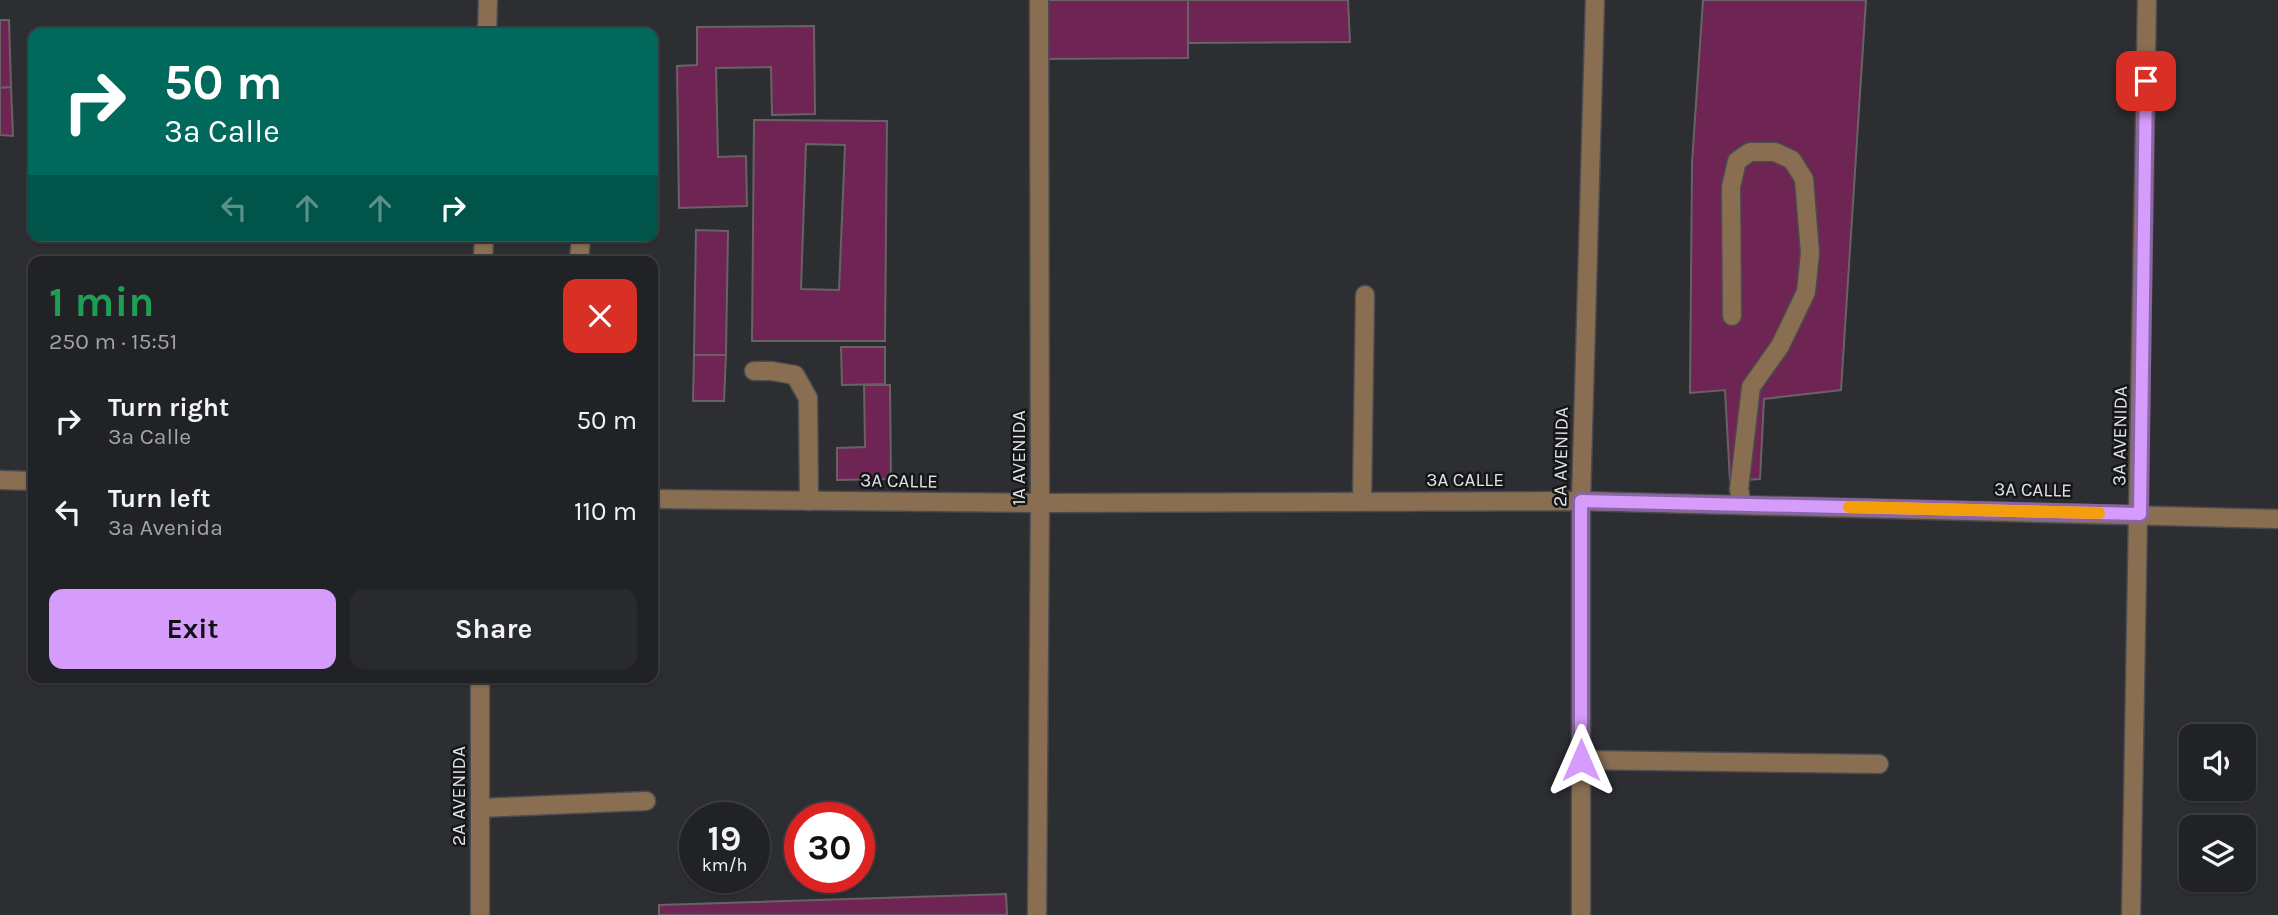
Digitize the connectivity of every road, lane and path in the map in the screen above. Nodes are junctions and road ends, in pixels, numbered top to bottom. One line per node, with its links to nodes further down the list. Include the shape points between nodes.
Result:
1 (488, 0): 5 (street)
2 (1040, 0): 15 (street, 1A AVENIDA)
3 (1595, 0): 14 (street, 2A AVENIDA)
4 (2147, 0): 17 (street, 3A AVENIDA)
5 (487, 28)
6 (1365, 295): 13 (street)
7 (1731, 316): 16 (street, via 1731,187 1737,162 1750,152 1774,152 1793,160 1804,178 1810,253 1806,292 1780,346 1751,387 1739,489)
8 (754, 371): 12 (street, via 795,375 808,398)
9 (0, 480): 10 (street)
10 (28, 481)
11 (658, 499): 12 (street, 3A CALLE)
12 (809, 501): 15 (street, 3A CALLE)
13 (1362, 501): 14 (street, 3A CALLE); 15 (street, 3A CALLE)
14 (1581, 501): 16 (street, 3A CALLE); 20 (street, 2A AVENIDA)
15 (1040, 503): 25 (street, 1A AVENIDA)
16 (1742, 505): 17 (street, 3A CALLE)
17 (2140, 514): 18 (street, 3A CALLE); 27 (street, 3A AVENIDA)
18 (2278, 519)
19 (480, 683): 23 (street, 2A AVENIDA)
20 (1581, 760): 21 (street); 26 (street, 2A AVENIDA)
21 (1879, 764)
22 (646, 801): 23 (street)
23 (480, 808): 24 (street, 2A AVENIDA)
24 (480, 915)
25 (1037, 915)
26 (1581, 915)
27 (2132, 915)

